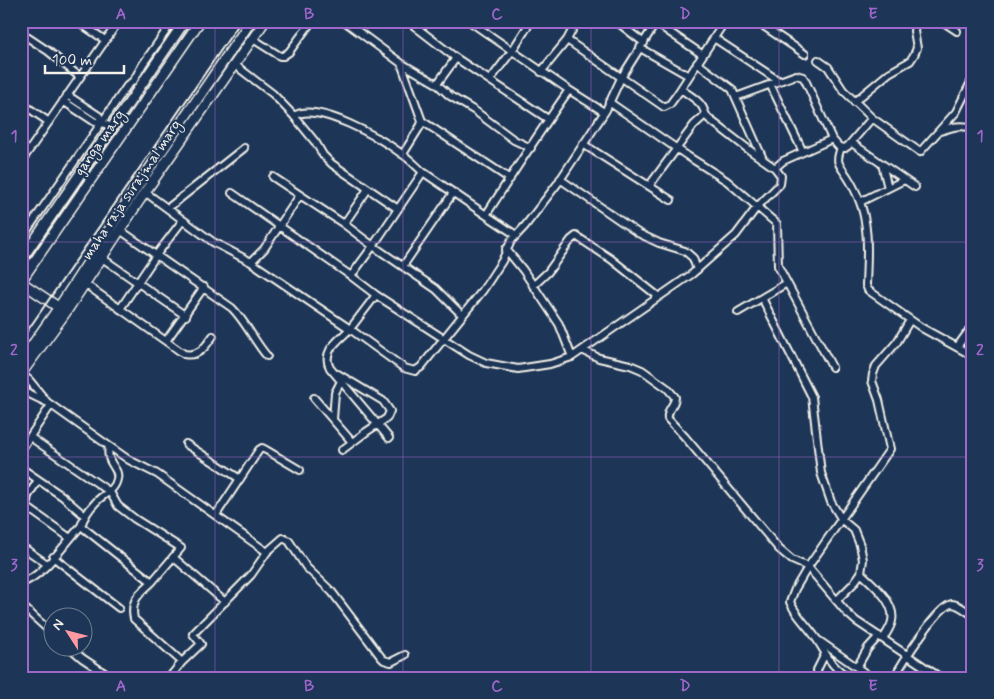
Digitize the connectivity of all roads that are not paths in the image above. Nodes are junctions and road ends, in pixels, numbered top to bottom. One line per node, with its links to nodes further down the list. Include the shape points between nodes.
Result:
1 (77, 21): 26 (street)
2 (119, 21): 26 (street)
3 (173, 21): 61 (street)
4 (185, 21): 62 (street, ganga marg)
5 (200, 21): 112 (street, ganga marg)
6 (251, 21): 33 (street, maha raja surajmal marg)
7 (265, 21): 25 (street, maha raja surajmal marg)
8 (312, 21): 25 (street, via 283,56)
9 (344, 21): 35 (street)
10 (408, 21): 21 (street)
11 (424, 21): 21 (street)
12 (468, 21): 29 (street)
13 (531, 21): 29 (street)
14 (577, 21): 27 (street)
15 (616, 21): 28 (street)
16 (725, 21): 24 (street)
17 (756, 21): 30 (street)
18 (916, 21): 52 (street, via 914,31 918,48 914,55)
19 (942, 21): 22 (street)
20 (657, 22): 28 (street); 31 (street)
21 (418, 28): 32 (street)
22 (957, 31)
23 (21, 33): 40 (street)
24 (714, 38): 31 (street); 44 (street)
25 (253, 39): 37 (street, maha raja surajmal marg)
26 (106, 40): 40 (street)
27 (566, 40): 38 (street); 41 (street)
28 (642, 45): 39 (street); 41 (street)
29 (512, 51): 38 (street); 43 (street)
30 (805, 54)
31 (703, 55): 36 (street)
32 (456, 58): 43 (street); 45 (street)
33 (225, 59): 37 (street); 87 (street, maha raja surajmal marg)
34 (818, 60): 52 (street, via 828,66)
35 (402, 63): 45 (street); 59 (street)
36 (698, 64): 39 (street); 49 (street, via 727,84)
37 (235, 65): 56 (street, via 273,94); 87 (street, maha raja surajmal marg)
38 (542, 72): 48 (street)
39 (689, 76): 47 (street)
40 (80, 77): 50 (street)
41 (621, 78): 47 (street, via 664,107); 51 (street)
42 (973, 78): 64 (street, via 956,112)
43 (490, 80): 58 (street)
44 (779, 81): 46 (street); 65 (street, via 803,76)
45 (437, 84): 69 (street, via 455,100)
46 (770, 84): 49 (street); 72 (street)
47 (681, 89): 55 (street, via 702,106)
48 (570, 90): 54 (street); 58 (street)
49 (736, 97): 75 (street)
50 (65, 98): 60 (street); 61 (street, via 95,122)
51 (609, 102): 54 (street); 71 (street)
52 (854, 102): 57 (street)
53 (21, 103): 60 (street)
54 (604, 112): 67 (street)
55 (705, 115): 71 (street); 75 (street)
56 (294, 116): 73 (street, via 300,112 322,114 358,128); 86 (street, via 323,155)
57 (872, 118): 64 (street, via 920,152); 66 (street)
58 (548, 120): 69 (street)
59 (422, 121): 73 (street); 80 (street)
60 (49, 122): 74 (street)
61 (102, 122): 62 (street); 102 (street)
62 (112, 128): 107 (street, ganga marg)
63 (973, 128): 64 (street, via 963,125)
64 (939, 131)
65 (832, 139): 70 (street); 72 (street)
66 (852, 143): 70 (street); 76 (street)
67 (583, 144): 81 (street); 83 (street)
68 (244, 148): 94 (street)
69 (531, 148): 80 (street)
70 (841, 148): 92 (street, via 839,164)
71 (677, 149): 83 (street); 93 (street, via 728,181)
72 (803, 152): 77 (street)
73 (403, 154): 78 (street)
74 (22, 158)
75 (763, 160): 77 (street)
76 (882, 164): 82 (street); 85 (street)
77 (775, 168): 93 (street, via 781,176 780,184)
78 (423, 172): 89 (street); 95 (street)
79 (273, 177): 90 (street)
80 (510, 179): 96 (street)
81 (560, 179): 101 (street); 110 (street, via 638,233 685,251 693,258)
82 (904, 180): 84 (street); 85 (street)
83 (649, 186): 91 (street)
84 (915, 187)
85 (888, 188): 92 (street)
86 (368, 189): 95 (street); 98 (street)
87 (141, 190): 94 (street); 100 (street, maha raja surajmal marg); 122 (street, maha raja surajmal marg)
88 (232, 193): 99 (street)
89 (454, 193): 96 (street); 109 (street)
90 (300, 195): 98 (street); 99 (street)
91 (671, 200)
92 (860, 202): 126 (street, via 868,233 867,288)
93 (758, 207): 110 (street, via 736,236); 114 (street, via 776,224 778,266)
94 (168, 208): 97 (street)
95 (398, 209): 103 (street)
96 (486, 215): 101 (street)
97 (183, 220): 105 (street); 108 (street, via 213,242)
98 (344, 224): 103 (street)
99 (279, 227): 108 (street); 111 (street)
100 (120, 230): 105 (street); 106 (street, maha raja surajmal marg)
101 (516, 235): 104 (street)
102 (21, 239)
103 (373, 246): 109 (street); 111 (street)
104 (506, 249): 116 (street); 124 (street, via 491,279)
105 (157, 254): 113 (street); 117 (street)
106 (102, 258): 113 (street); 115 (street, maha raja surajmal marg)
107 (21, 260)
108 (251, 262): 128 (street)
109 (402, 266): 124 (street, via 436,290)
110 (698, 270): 119 (street)
111 (351, 276): 118 (street)
112 (21, 281): 122 (street)
113 (138, 283): 121 (street); 125 (street)
114 (787, 283): 120 (street); 138 (street)
115 (85, 284): 121 (street); 122 (street, maha raja surajmal marg)
116 (533, 286): 119 (street, via 576,236); 135 (street, via 559,324)
117 (204, 287): 125 (street); 134 (street, via 232,308)
118 (376, 296): 128 (street); 130 (street)
119 (659, 297): 133 (street)
120 (762, 298): 123 (street); 162 (street, via 812,397 821,473 831,502)
121 (120, 309): 131 (street)
122 (63, 310): 137 (street, maha raja surajmal marg); 140 (street, maha raja surajmal marg)
123 (738, 312)
124 (462, 315): 130 (street)
125 (186, 316): 131 (street)
126 (910, 320): 132 (street); 162 (street, via 872,374 890,449)
127 (973, 325): 132 (street)
128 (350, 329): 130 (street, via 411,371 421,367); 139 (street, via 328,351 327,362)
129 (213, 336): 131 (street, via 202,350 191,355 184,354)
130 (443, 338): 135 (street, via 469,356 518,369)
131 (166, 341)
132 (957, 347): 136 (street)
133 (582, 350): 135 (street); 170 (street, via 642,370 673,393 675,401 668,411 668,419 779,549)
134 (267, 356)
135 (572, 357)
136 (973, 357)
137 (21, 361)
138 (832, 367)
139 (332, 371): 141 (street); 146 (street, via 388,406 390,414)
140 (21, 374): 144 (street)
141 (341, 381): 145 (street, via 335,394); 146 (street)
142 (21, 390): 144 (street)
143 (314, 398): 145 (street)
144 (49, 404): 147 (street); 151 (street)
145 (333, 419): 149 (street)
146 (378, 425): 148 (street); 149 (street)
147 (30, 437): 152 (street); 158 (street)
148 (389, 438)
149 (352, 442): 153 (street)
150 (186, 444): 156 (street)
151 (109, 446): 158 (street, via 109,461 117,472 117,480); 160 (street)
152 (21, 450)
153 (342, 450)
154 (21, 468): 157 (street)
155 (300, 470): 156 (street, via 262,448)
156 (240, 479): 160 (street)
157 (38, 480): 159 (street); 161 (street)
158 (110, 492): 161 (street, via 102,496); 167 (street, via 118,506 180,548)
159 (23, 505): 164 (street)
160 (216, 515): 166 (street)
161 (85, 516): 163 (street)
162 (842, 520): 170 (street); 171 (street, via 856,533 863,560)
163 (80, 526): 164 (street); 173 (street)
164 (70, 538): 168 (street)
165 (21, 546): 169 (street)
166 (267, 552): 175 (street, via 252,575); 183 (street, via 283,538 289,541 306,567 332,592 384,660 391,662)
167 (173, 556): 173 (street); 175 (street)
168 (53, 557): 169 (street); 177 (street)
169 (47, 564): 172 (street, via 32,578)
170 (808, 567): 174 (street); 181 (street, via 790,602)
171 (861, 572): 174 (street); 180 (street, via 885,597 891,613 892,623)
172 (21, 582)
173 (152, 582): 186 (street, via 134,602 134,620)
174 (836, 600): 180 (street, via 847,613)
175 (225, 602): 186 (street, via 193,634 201,644)
176 (21, 606): 179 (street)
177 (119, 608)
178 (973, 616): 185 (street, via 958,606 946,606)
179 (42, 624)
180 (881, 638): 185 (street); 187 (street, via 868,648)
181 (817, 639): 182 (street); 187 (street)
182 (825, 654): 190 (street); 191 (street, via 833,666)
183 (405, 655)
184 (80, 656): 188 (street)
185 (908, 656): 193 (street); 194 (street)
186 (182, 662): 189 (street)
187 (857, 667): 192 (street)
188 (112, 678)
189 (169, 678)
190 (818, 678)
191 (849, 678)
192 (872, 678)
193 (894, 678)
194 (941, 678)

